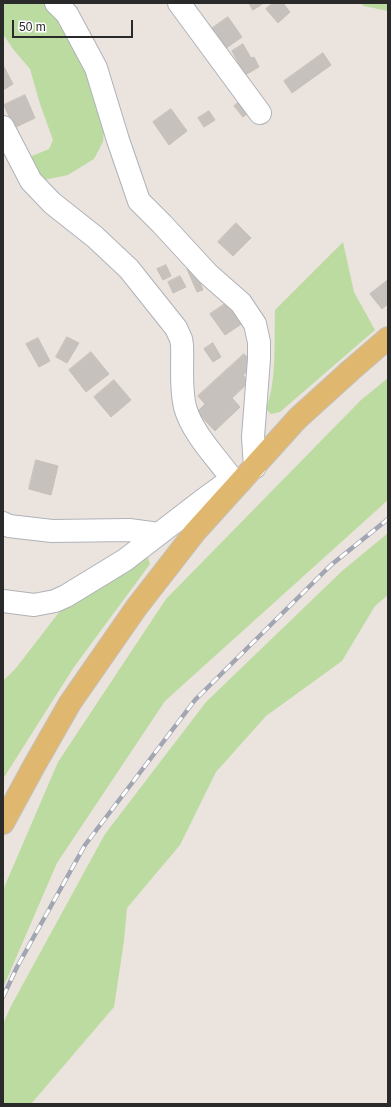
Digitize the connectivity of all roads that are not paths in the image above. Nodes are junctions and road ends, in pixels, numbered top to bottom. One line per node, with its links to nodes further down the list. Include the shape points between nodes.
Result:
1 (179, 3): 3 (street)
2 (68, 7): 6 (street, via 82,44 96,68 139,201 208,274 241,303 255,324 259,347 253,437)
3 (260, 113)
4 (3, 127): 6 (street, via 31,181 52,203 96,237 129,269 176,328 182,345 182,390 185,408 198,433)
5 (388, 338): 6 (main road, via 298,418)
6 (242, 476): 8 (street, via 203,500); 10 (main road, via 136,608 95,666 63,716)
7 (3, 523): 8 (street, via 52,531 129,530)
8 (159, 534): 9 (street, via 125,560 55,601 34,605)
9 (3, 601)
10 (3, 823)

